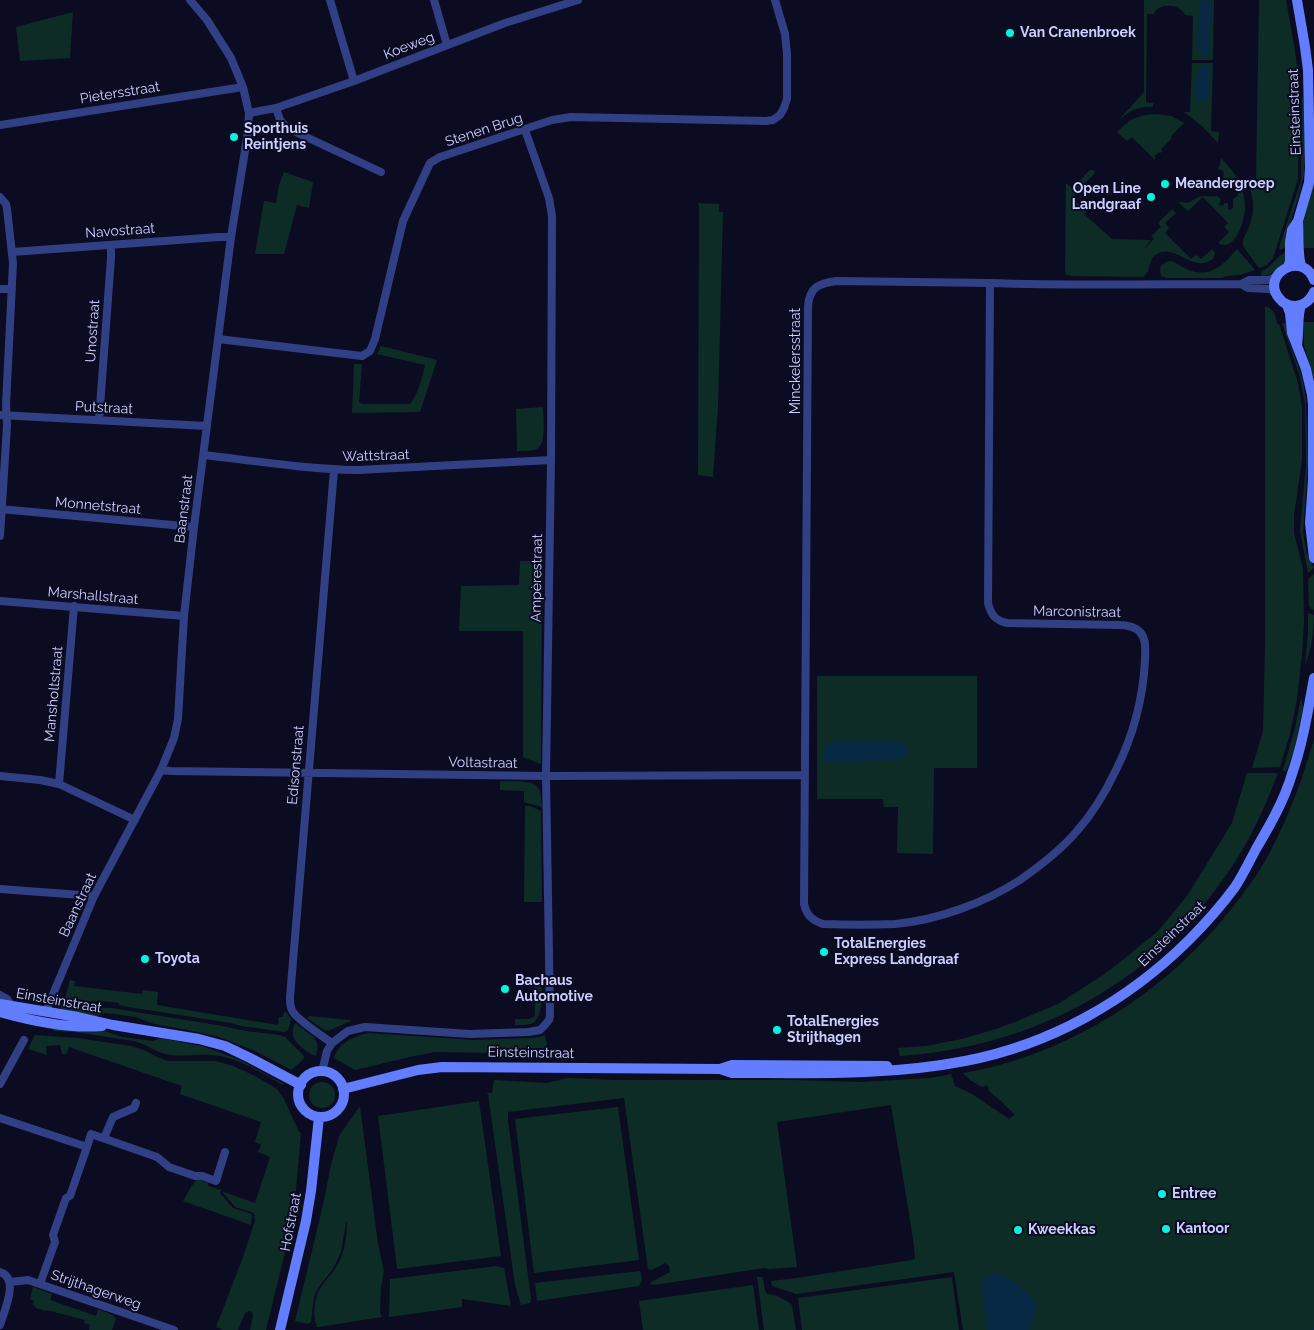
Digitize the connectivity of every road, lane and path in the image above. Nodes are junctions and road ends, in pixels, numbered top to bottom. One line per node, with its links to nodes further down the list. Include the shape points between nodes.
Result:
1 (190, 0): 9 (street, Baanstraat, via 222,43)
2 (330, 0): 8 (street)
3 (434, 0): 7 (street)
4 (578, 0): 7 (street, Koeweg)
5 (775, 0): 13 (street, Stenen Brug, via 785,34 787,99 780,115 773,120 571,117)
6 (1297, 0): 16 (main road, Einsteinstraat, via 1308,70 1310,168)
7 (447, 45): 8 (street, Koeweg)
8 (354, 80): 10 (street, Koeweg)
9 (243, 87): 11 (street, Baanstraat); 12 (street, Pietersstraat)
10 (276, 108): 11 (street, Koeweg); 14 (street, via 287,128)
11 (249, 113): 17 (street, Baanstraat)
12 (0, 125)
13 (525, 130): 32 (street, Stenen Brug, via 430,163 403,221 370,351 362,356); 38 (street, Ampèrestraat, via 549,198 552,216)
14 (381, 172)
15 (0, 197): 19 (street, via 6,204)
16 (1298, 221): 20 (main road, Einsteinstraat, via 1292,230); 21 (main road, Einsteinstraat)
17 (231, 237): 18 (street, Navostraat); 32 (street, Baanstraat)
18 (111, 244): 19 (street, Navostraat); 35 (street, Unostraat)
19 (12, 252): 27 (street)
20 (1288, 266): 21 (main road); 22 (main road)
21 (1302, 267): 23 (main road)
22 (1276, 278): 25 (street, Minckelersstraat, via 1249,280); 28 (main road)
23 (1314, 280)
24 (990, 283): 25 (street, Minckelersstraat); 51 (street, Minckelersstraat, via 837,281 821,283 811,292 808,301); 51 (street, Marconistraat, via 990,611 993,617 1007,623 1119,625 1141,632 1146,649 1143,686 1128,743 1116,772 1078,830 1048,859 983,900 944,914 896,924 823,924 808,916 804,904)
25 (1241, 284): 28 (street, Minckelersstraat)
26 (0, 288): 27 (street)
27 (12, 289): 34 (street)
28 (1275, 292): 30 (main road)
29 (1314, 292): 31 (main road)
30 (1287, 305): 31 (main road); 33 (main road)
31 (1301, 305): 33 (main road)
32 (218, 339): 36 (street, Baanstraat)
33 (1297, 346): 43 (main road, via 1313,405 1310,523)
34 (4, 415): 35 (street, Putstraat); 40 (street, via 8,426)
35 (99, 420): 36 (street, Putstraat)
36 (207, 426): 37 (street, Baanstraat)
37 (204, 455): 39 (street, Wattstraat); 41 (street, Baanstraat)
38 (551, 460): 39 (street, Wattstraat); 53 (street, Ampèrestraat)
39 (334, 470): 50 (street, Edisonstraat)
40 (1, 509): 41 (street, Monnetstraat); 42 (street)
41 (194, 527): 47 (street, Baanstraat)
42 (0, 536)
43 (1313, 546): 44 (main road)
44 (1314, 558)
45 (0, 601): 46 (street, Marshallstraat)
46 (74, 606): 47 (street, Marshallstraat); 54 (street, Mansholtstraat)
47 (184, 616): 49 (street, Baanstraat, via 178,719)
48 (1314, 678): 69 (main road, Einsteinstraat, via 1292,775 1274,819 1235,887 1171,957 1132,989 1053,1034 983,1057 875,1072 732,1073 720,1069 442,1067)
49 (161, 770): 50 (street, Voltastraat); 55 (street, Baanstraat)
50 (308, 774): 53 (street, Voltastraat); 65 (street, Edisonstraat, via 290,1006 297,1017)
51 (805, 775): 53 (street, Voltastraat)
52 (0, 776): 54 (street)
53 (546, 776): 65 (street, Ampèrestraat, via 550,1016 547,1024 528,1032 470,1034 364,1027 348,1031)
54 (59, 784): 55 (street)
55 (135, 820): 57 (street, Baanstraat)
56 (0, 889): 57 (street)
57 (94, 896): 61 (street, Baanstraat)
58 (0, 995): 60 (street)
59 (0, 1004): 60 (main road, Einsteinstraat)
60 (12, 1006): 61 (main road, Einsteinstraat)
61 (46, 1011): 63 (main road, Einsteinstraat)
62 (0, 1012): 63 (main road, Einsteinstraat, via 48,1023)
63 (113, 1025): 68 (main road, Einsteinstraat, via 218,1044)
64 (24, 1040): 67 (street)
65 (332, 1043): 66 (street)
66 (322, 1072): 68 (main road, via 311,1074); 69 (main road, via 336,1077)
67 (0, 1084)
68 (301, 1085): 71 (main road, via 300,1103 308,1113)
69 (343, 1089): 71 (main road, via 340,1107 331,1115)
70 (136, 1103): 73 (street, via 134,1108 113,1117)
71 (319, 1117): 81 (main road, Hofstraat, via 307,1214)
72 (0, 1118): 74 (street)
73 (104, 1138): 74 (street, via 91,1134); 75 (street, via 157,1157 169,1167 216,1181)
74 (87, 1147): 78 (street, via 53,1235 54,1242)
75 (225, 1152)
76 (0, 1272): 77 (street)
77 (10, 1282): 78 (street, Strijthagerweg, via 28,1280); 79 (street)
78 (40, 1284): 80 (street, Strijthagerweg)
79 (0, 1325)
80 (174, 1330)
81 (280, 1330)

